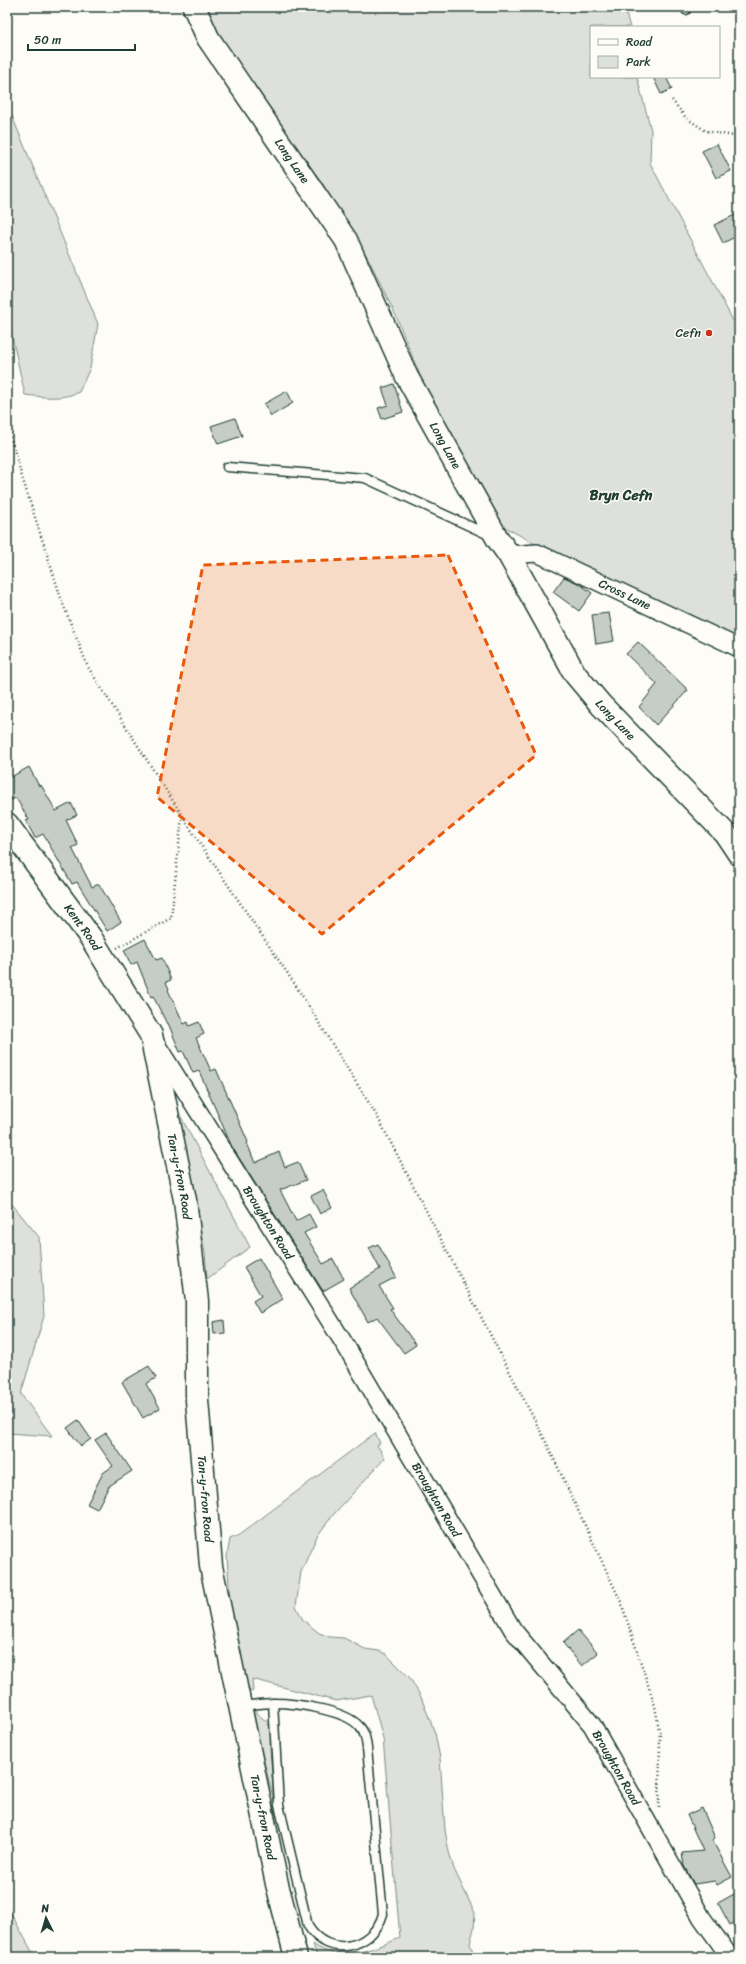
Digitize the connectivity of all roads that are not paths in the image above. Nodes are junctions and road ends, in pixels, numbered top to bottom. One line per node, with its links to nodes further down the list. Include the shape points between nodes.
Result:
1 (194, 7): 3 (main road, Long Lane, via 208,38 346,240 407,377)
2 (227, 467): 3 (lane, via 365,478)
3 (503, 547): 4 (street, Cross Lane, via 537,552); 6 (main road, Long Lane, via 575,674 601,705 725,833)
4 (739, 648)
5 (7, 824): 7 (main road, Kent Road, via 91,938)
6 (739, 854)
7 (150, 1035): 9 (main road, Tan-y-fron Road, via 185,1200 197,1302 197,1400 211,1566); 11 (street, Broughton Road, via 347,1348 513,1630 592,1725 702,1918)
8 (273, 1703): 8 (lane, via 316,1708 344,1715 360,1727 366,1738 383,1914 372,1935 363,1942 338,1946 316,1937 308,1926 280,1805); 9 (lane)
9 (240, 1706): 10 (main road, Tan-y-fron Road, via 277,1884)
10 (296, 1957)
11 (730, 1957)

